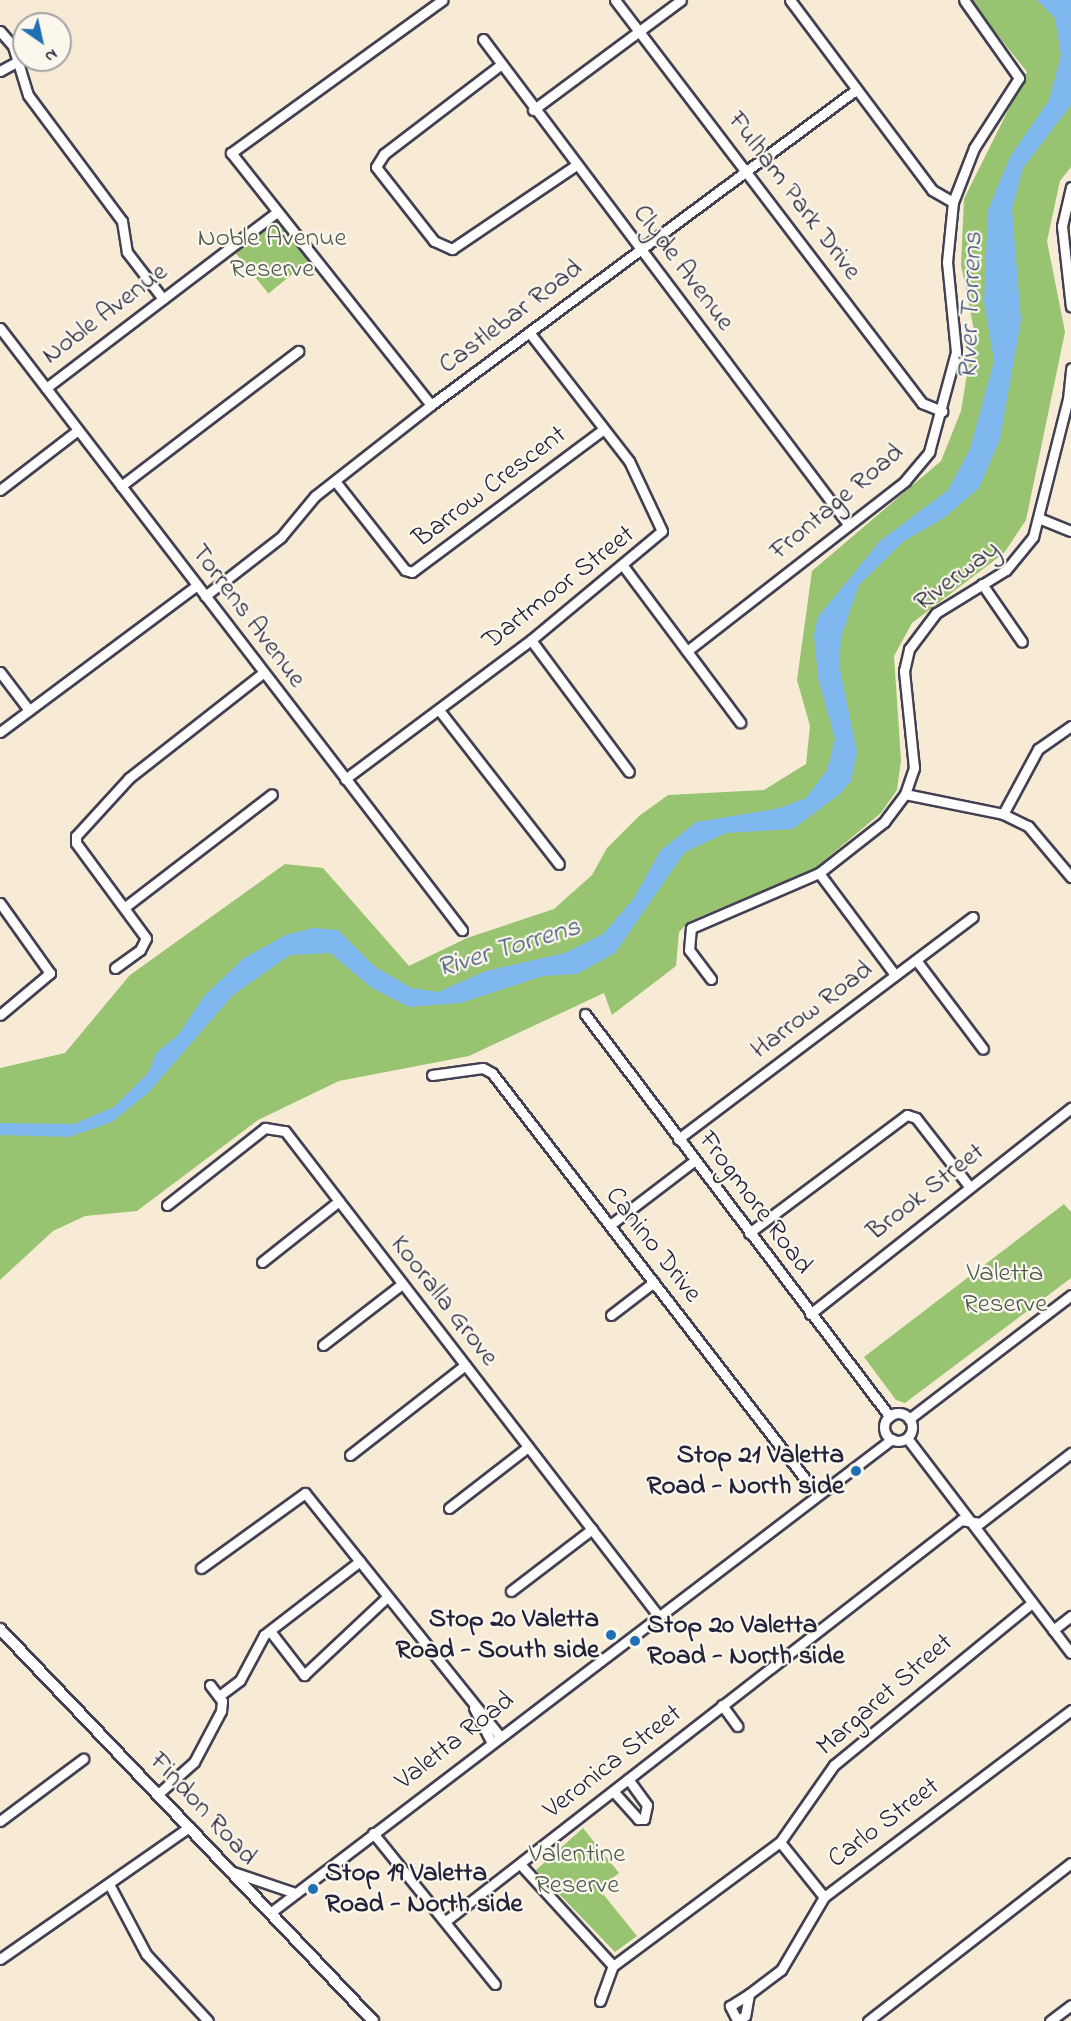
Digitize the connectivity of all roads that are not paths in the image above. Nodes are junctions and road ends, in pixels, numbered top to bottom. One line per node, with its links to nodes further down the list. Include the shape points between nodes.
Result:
1 (442, 0): 18 (street, via 231,153)
2 (615, 0): 6 (street, Fulham Park Drive)
3 (681, 0): 6 (street)
4 (790, 0): 12 (street)
5 (964, 0): 17 (street, Frontage Road, via 1019,78 974,148)
6 (638, 30): 13 (street); 15 (street, Fulham Park Drive)
7 (0, 31): 9 (street)
8 (483, 39): 10 (street, Clyde Avenue)
9 (12, 51)
10 (499, 66): 13 (street, Clyde Avenue); 14 (street, via 384,154 376,167 434,241 452,249)
11 (21, 72): 20 (street, via 28,95 122,221 127,252)
12 (857, 89): 15 (street, Castlebar Road); 17 (street, via 932,190)
13 (533, 110): 14 (street, Clyde Avenue)
14 (576, 165): 19 (street, Clyde Avenue)
15 (745, 169): 19 (street, Castlebar Road); 28 (street, Fulham Park Drive, via 922,403)
16 (1071, 187): 21 (street, via 1062,226)
17 (953, 201): 28 (street, Frontage Road, via 947,262 956,352)
18 (277, 212): 20 (street, Noble Avenue); 27 (street)
19 (639, 247): 23 (street, Castlebar Road); 35 (street, Clyde Avenue)
20 (163, 299): 26 (street, Noble Avenue)
21 (1071, 307)
22 (0, 328): 26 (street, Torrens Avenue)
23 (529, 332): 27 (street, Castlebar Road); 29 (street, Dartmoor Street)
24 (298, 351): 32 (street)
25 (1071, 368): 34 (street, Riverway)
26 (46, 388): 30 (street, Torrens Avenue)
27 (431, 405): 31 (street, Castlebar Road)
28 (942, 411): 35 (street, Frontage Road, via 921,465)
29 (604, 429): 31 (street, Barrow Crescent, via 412,572 405,570); 37 (street, Dartmoor Street, via 628,461 662,531)
30 (78, 430): 32 (street, Torrens Avenue); 33 (street)
31 (335, 481): 40 (street, Castlebar Road, via 315,496 281,537)
32 (121, 486): 39 (street, Torrens Avenue)
33 (0, 490)
34 (1041, 519): 36 (street); 38 (street, Riverway, via 1019,559)
35 (848, 524): 43 (street, Frontage Road)
36 (1071, 531)
37 (624, 567): 41 (street, Dartmoor Street); 43 (street)
38 (982, 584): 42 (street); 54 (street, Riverway, via 936,613 909,649 904,672 914,768)
39 (196, 585): 40 (street, Torrens Avenue); 46 (street)
40 (205, 596): 45 (street, Torrens Avenue)
41 (531, 640): 47 (street, Dartmoor Street); 51 (street)
42 (1022, 642)
43 (687, 651): 48 (street)
44 (0, 672): 46 (street)
45 (263, 673): 52 (street, Torrens Avenue); 60 (street, via 129,778 76,836 76,843)
46 (29, 710): 50 (street)
47 (439, 710): 52 (street, Dartmoor Street); 56 (street)
48 (740, 722)
49 (1071, 726): 55 (street, via 1038,749)
50 (0, 732)
51 (629, 772)
52 (345, 779): 62 (street, Torrens Avenue)
53 (272, 794): 60 (street)
54 (905, 794): 55 (street); 57 (street, Riverway, via 884,822)
55 (1003, 814): 58 (street, via 1042,837)
56 (559, 864)
57 (819, 873): 65 (street); 66 (street, Riverway, via 691,928 689,950)
58 (1071, 878)
59 (0, 903): 68 (street, via 50,973)
60 (125, 907): 64 (street, via 146,938 140,950)
61 (973, 916): 63 (street, Harrow Road)
62 (462, 930)
63 (916, 960): 65 (street, Harrow Road); 69 (street)
64 (116, 968)
65 (895, 975): 72 (street, Harrow Road)
66 (711, 980)
67 (585, 1014): 72 (street, Frogmore Road)
68 (0, 1015)
69 (983, 1049)
70 (432, 1075): 77 (street, Canino Drive, via 483,1068 492,1073)
71 (1071, 1108): 74 (street, Brook Street)
72 (678, 1139): 73 (street, Frogmore Road)
73 (694, 1161): 77 (street); 78 (street, Frogmore Road)
74 (969, 1186): 78 (street, via 916,1118 907,1115); 83 (street, Brook Street)
75 (339, 1200): 76 (street, Kooralla Grove, via 285,1131 274,1126); 79 (street); 81 (street, Kooralla Grove)
76 (167, 1205)
77 (610, 1225): 80 (street, Canino Drive)
78 (748, 1233): 83 (street, Frogmore Road)
79 (262, 1262)
80 (654, 1282): 84 (street); 94 (street, Canino Drive)
81 (402, 1284): 85 (street); 86 (street, Kooralla Grove)
82 (1071, 1295): 88 (street)
83 (810, 1314): 87 (street, Frogmore Road)
84 (611, 1315)
85 (323, 1345)
86 (465, 1365): 91 (street, Kooralla Grove); 93 (street)
87 (890, 1417): 88 (street); 89 (street)
88 (909, 1419): 90 (street)
89 (889, 1436): 90 (street); 94 (street, Valetta Road)
90 (907, 1438): 96 (street)
91 (528, 1447): 95 (street); 97 (street, Kooralla Grove)
92 (1071, 1453): 96 (street, Veronica Street, via 980,1523)
93 (350, 1455)
94 (816, 1493): 103 (street, Valetta Road)
95 (449, 1508)
96 (970, 1521): 102 (street); 111 (street, Veronica Street, via 961,1520)
97 (592, 1529): 100 (street); 103 (street, Kooralla Grove)
98 (360, 1561): 99 (street, via 305,1493); 101 (street); 107 (street)
99 (201, 1568)
100 (511, 1592)
101 (387, 1597): 107 (street, via 304,1675); 114 (street)
102 (1032, 1603): 106 (street); 122 (street, Margaret Street, via 834,1765)
103 (657, 1614): 114 (street, Valetta Road)
104 (1071, 1616): 106 (street)
105 (0, 1629): 118 (main road, Findon Road)
106 (1053, 1630): 108 (street)
107 (270, 1631): 110 (street, via 240,1680)
108 (1071, 1653)
109 (210, 1684): 110 (street)
110 (219, 1696): 118 (street, via 221,1711 194,1762)
111 (722, 1705): 113 (street, Veronica Street); 116 (street, Veronica Street)
112 (1071, 1710): 128 (street, Carlo Street)
113 (737, 1726)
114 (495, 1738): 121 (street, Valetta Road)
115 (83, 1759): 119 (street)
116 (628, 1779): 117 (street, Veronica Street); 117 (street, via 647,1805 644,1819 638,1819)
117 (614, 1791): 124 (street, Veronica Street)
118 (158, 1794): 120 (main road, Findon Road)
119 (0, 1821)
120 (189, 1827): 125 (main road, Findon Road); 126 (street)
121 (373, 1833): 127 (street, Valetta Road); 130 (street)
122 (780, 1842): 128 (street); 132 (street, Margaret Street)
123 (1071, 1863): 139 (street)
124 (520, 1864): 130 (street, Veronica Street); 132 (street)
125 (230, 1871): 127 (street); 129 (main road, Findon Road)
126 (109, 1884): 131 (street); 137 (street, via 146,1954)
127 (295, 1893): 129 (street, Valetta Road)
128 (824, 1897): 134 (street, Carlo Street, via 780,1970)
129 (270, 1913): 138 (main road, Findon Road)
130 (447, 1920): 133 (street)
131 (0, 1959)
132 (613, 1966): 135 (street)
133 (495, 1984)
134 (749, 1994)
135 (600, 2001)
136 (1071, 2004): 140 (street)
137 (208, 2021)
138 (373, 2021)
139 (868, 2021)
140 (1050, 2021)

